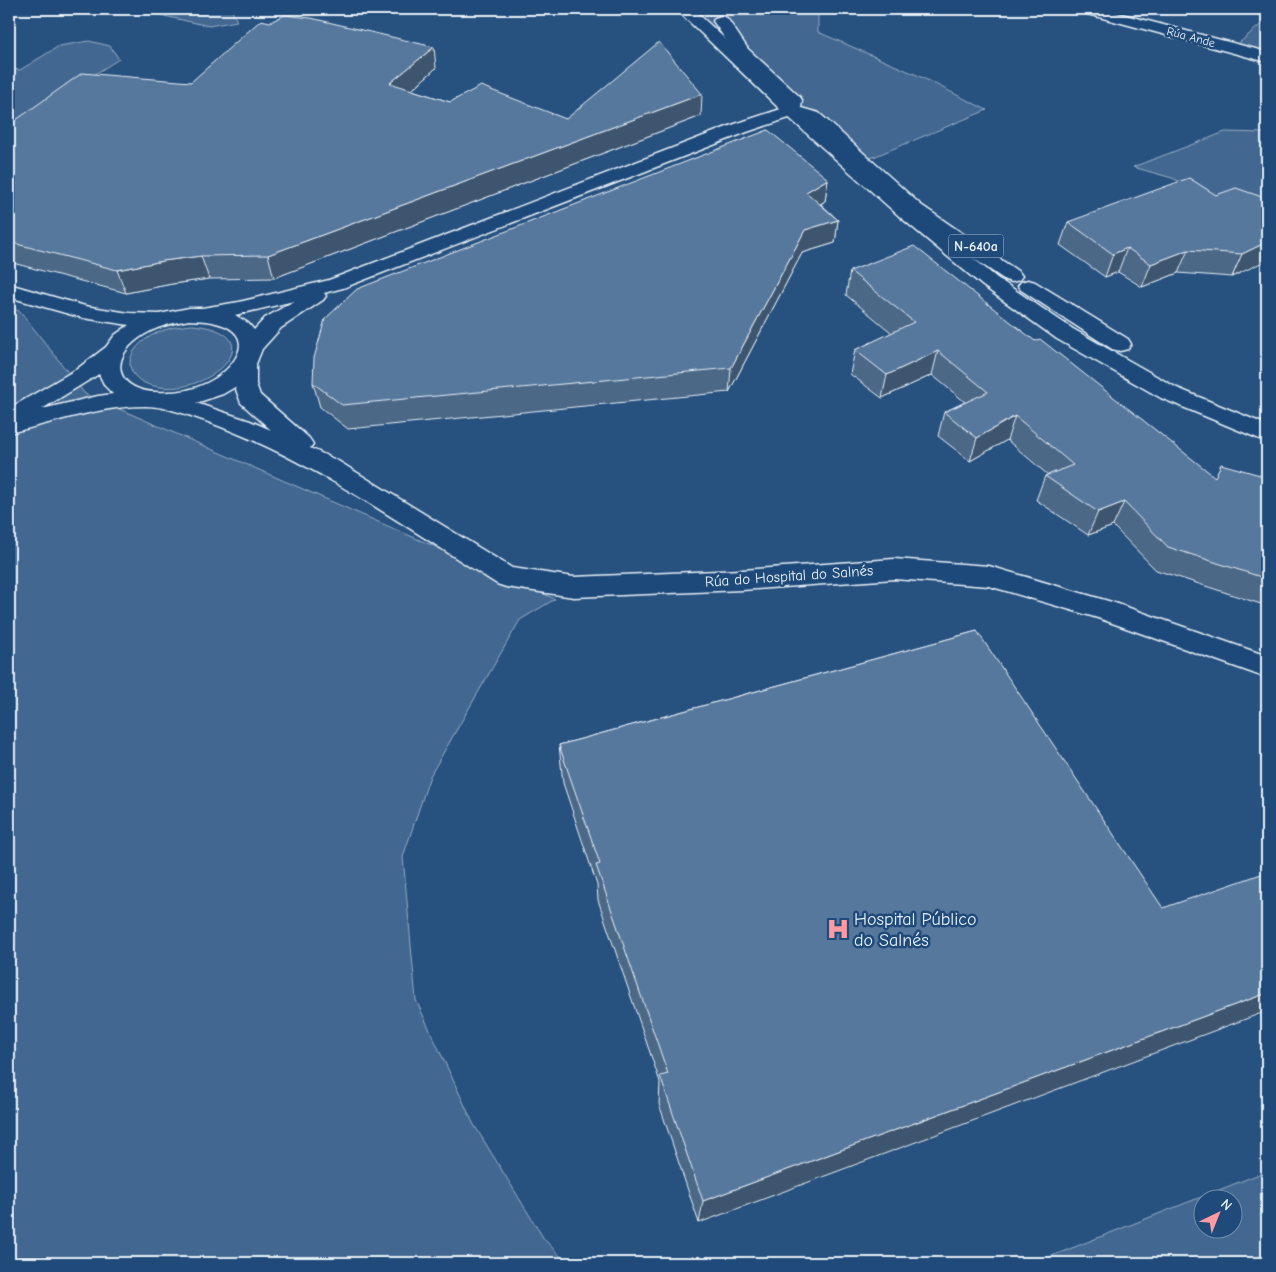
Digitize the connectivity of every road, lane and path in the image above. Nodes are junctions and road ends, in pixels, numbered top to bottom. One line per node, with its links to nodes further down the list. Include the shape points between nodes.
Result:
1 (684, 9): 5 (street, N-640a)
2 (1085, 9): 4 (street, Rúa Ande)
3 (714, 15): 5 (street, via 742,52 793,100); 6 (street, N-640a, via 925,206)
4 (1267, 57)
5 (792, 111): 6 (street, via 813,117 914,209); 7 (street, via 732,131); 17 (street, N-640a, via 990,282 1065,334 1169,393)
6 (1012, 276): 15 (street, N-640a, via 1182,381)
7 (336, 284): 9 (street); 12 (street, via 273,323)
8 (10, 291): 10 (street, via 83,312); 11 (street)
9 (204, 314): 10 (street); 12 (street, via 232,321 245,333)
10 (160, 320): 11 (street)
11 (107, 343): 13 (street, via 112,380 123,392); 14 (street, via 85,374)
12 (248, 356): 13 (street, via 234,376 213,389 180,399); 18 (street, Rúa do Hospital do Salnés, via 245,384 249,398)
13 (150, 400): 16 (street, via 98,403); 18 (street, Rúa do Hospital do Salnés, via 203,412 242,426)
14 (9, 418)
15 (1267, 418)
16 (9, 425)
17 (1267, 434)
18 (329, 467): 19 (street, Rúa do Hospital do Salnés, via 506,577 574,587 894,569 990,576 1105,610)
19 (1267, 667)

